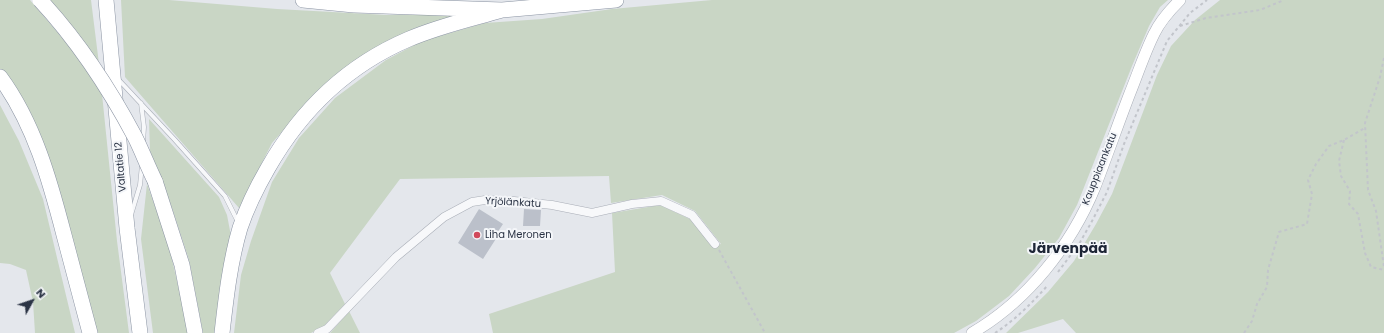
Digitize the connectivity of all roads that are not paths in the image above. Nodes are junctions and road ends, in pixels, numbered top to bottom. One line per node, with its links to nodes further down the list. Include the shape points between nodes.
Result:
1 (40, 0): 15 (highway, bridge, via 86,57 112,96 135,138 155,181 182,265)
2 (106, 0): 7 (highway, Valtatie 12)
3 (303, 0): 6 (highway, via 354,5)
4 (616, 0): 6 (highway)
5 (1180, 0): 18 (street, Kauppiaankatu, via 1154,33 1094,188 1066,242 1011,306)
6 (502, 10): 11 (highway, via 409,39 347,75 319,99 294,127 256,189)
7 (112, 72): 9 (lane); 10 (highway, Valtatie 12)
8 (0, 77): 13 (highway, via 18,105 42,160)
9 (141, 103): 10 (lane, via 144,127 140,185); 11 (lane, via 225,196)
10 (127, 228): 14 (highway, Valtatie 12)
11 (240, 228): 16 (highway, via 228,283)
12 (715, 244): 17 (street, Yrjölänkatu, via 692,215 661,202 632,204 592,212 514,201 472,202 430,228 396,257 326,329)
13 (90, 333)
14 (140, 333)
15 (196, 333)
16 (222, 333)
17 (318, 333)
18 (972, 333)

